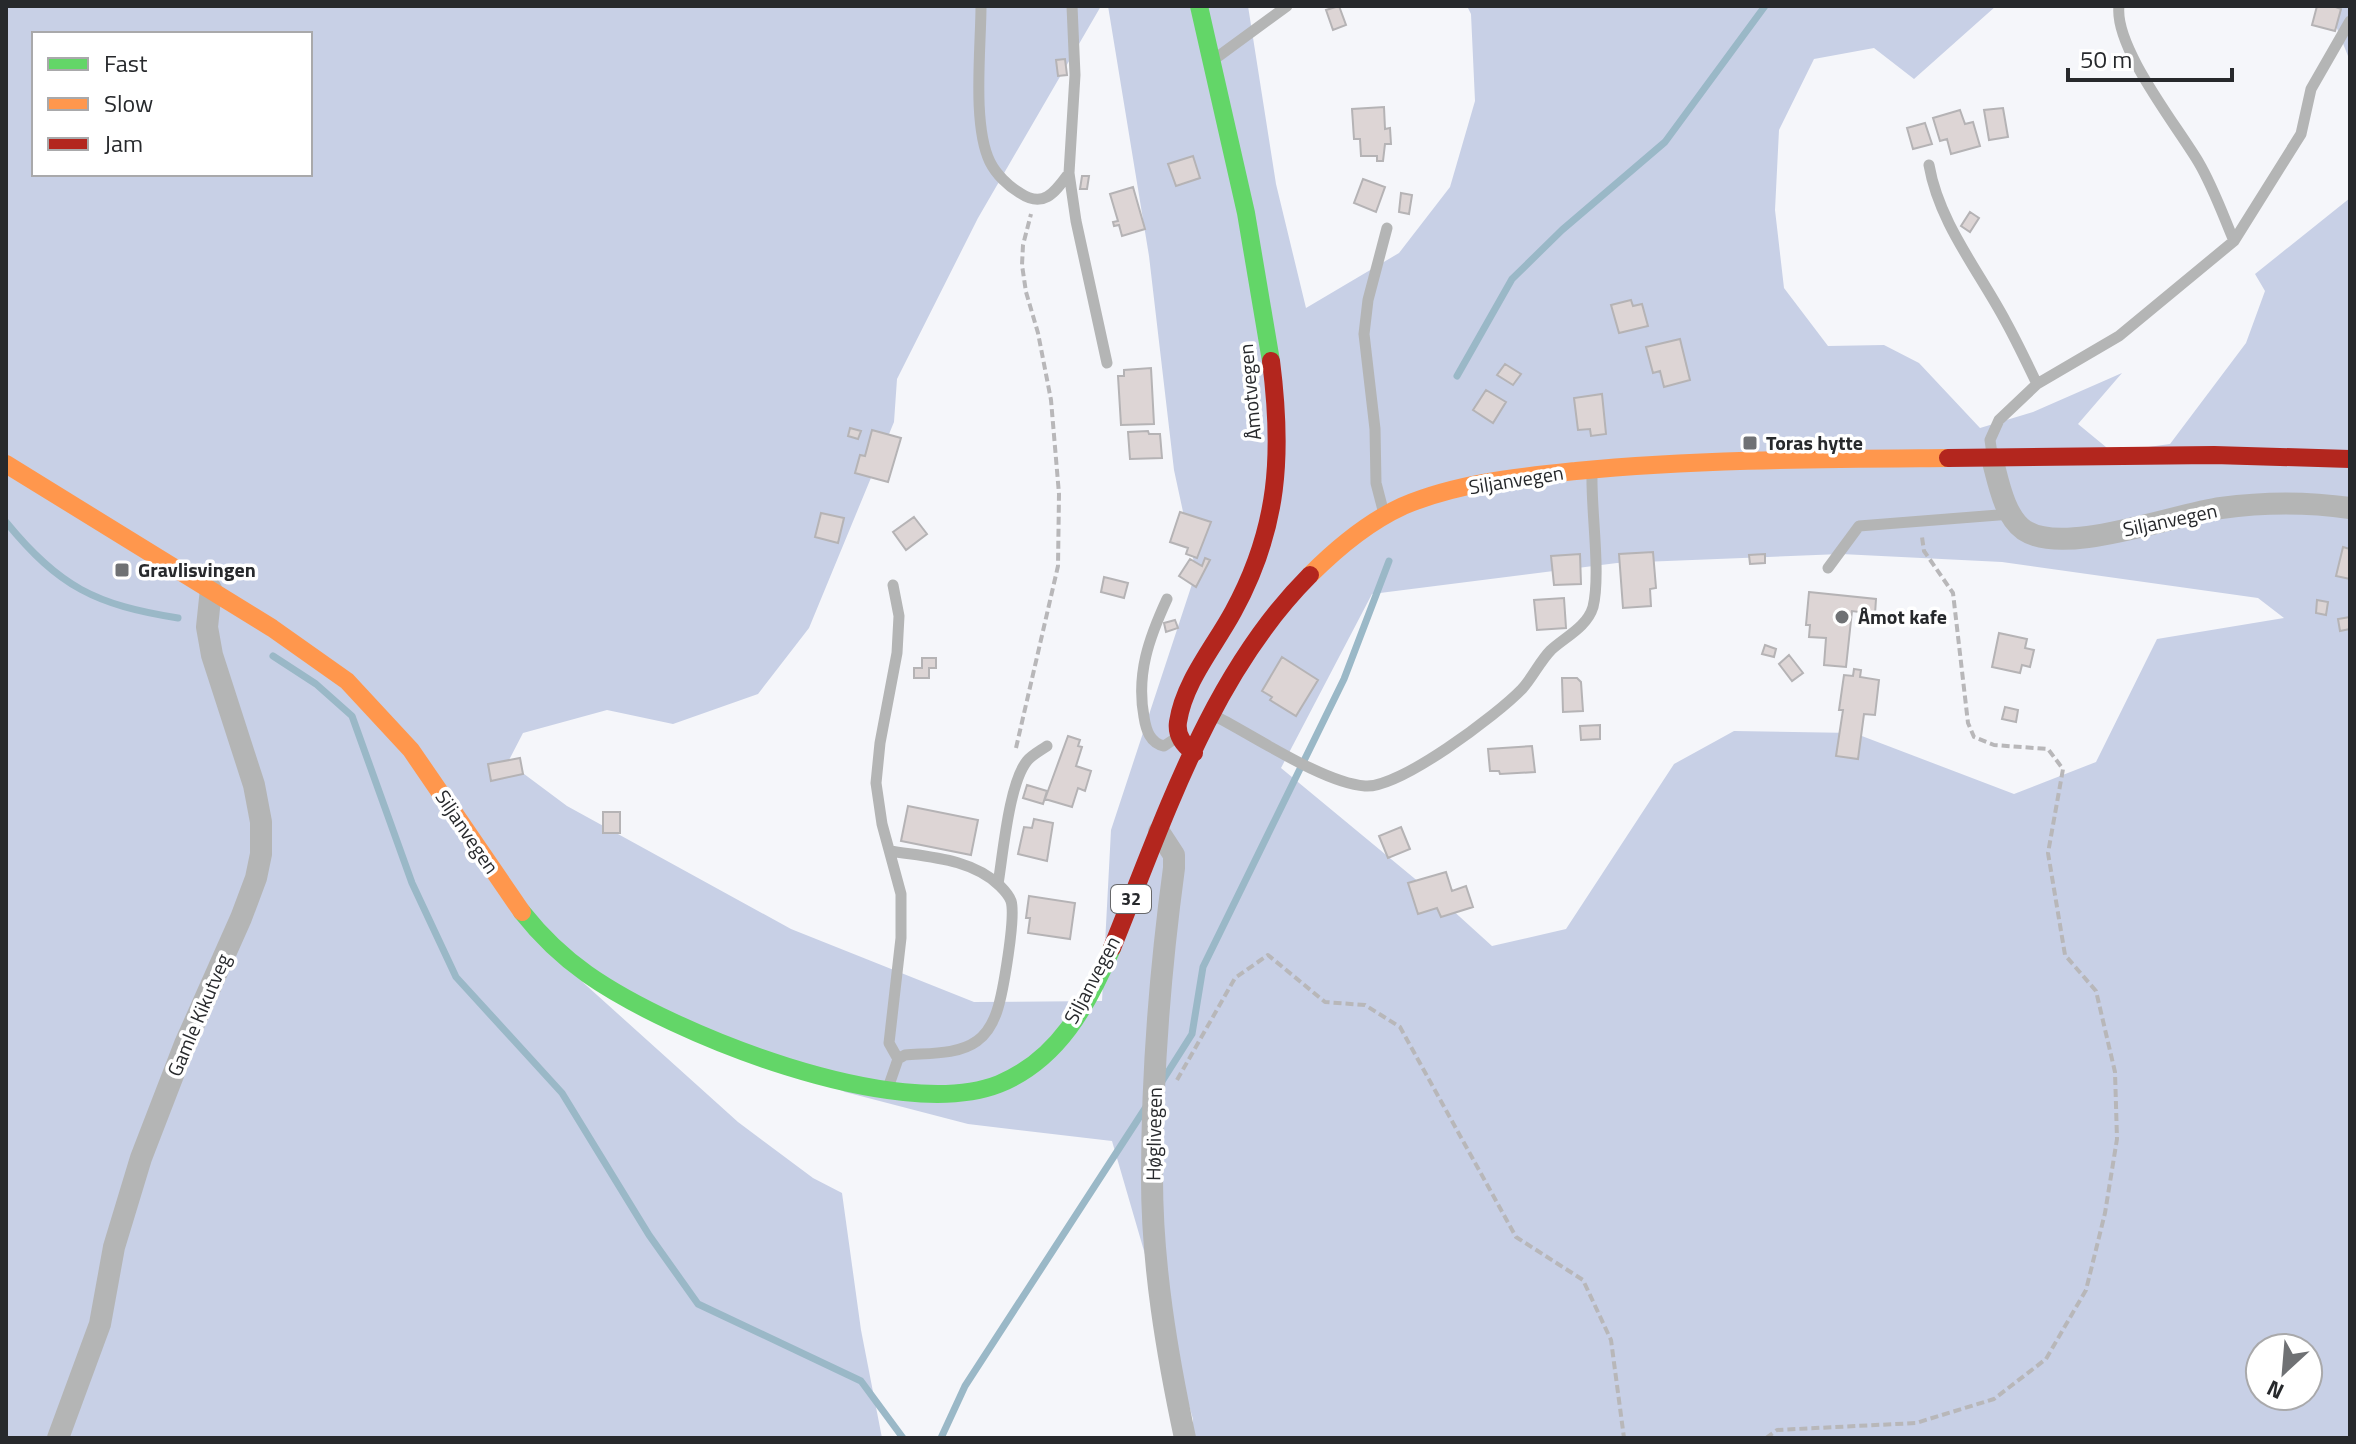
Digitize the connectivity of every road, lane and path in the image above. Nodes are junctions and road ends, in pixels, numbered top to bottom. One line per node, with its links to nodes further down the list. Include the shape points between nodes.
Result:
1 (981, 6): 10 (lane, via 984,145 995,170)
2 (1072, 6): 9 (lane, via 1075,75)
3 (1199, 6): 7 (main road, Åmotvegen)
4 (1287, 6): 7 (lane)
5 (2119, 6): 12 (lane, via 2136,63 2199,163)
6 (2350, 21): 12 (lane, via 2311,89 2301,134)
7 (1213, 61): 28 (main road, Åmotvegen, via 1261,288 1277,417 1275,494 1262,552 1180,712)
8 (1929, 165): 14 (lane, via 1964,254)
9 (1069, 173): 10 (lane, via 1050,197); 13 (lane)
10 (1034, 200): 31 (path, via 1022,265 1051,400 1059,494 1058,566 1015,750)
11 (1387, 228): 21 (lane, via 1364,334 1376,483)
12 (2234, 241): 14 (lane, via 2119,336)
13 (1107, 363)
14 (2037, 384): 15 (lane, via 1999,420 1990,440)
15 (1992, 458): 16 (main road, Siljanvegen / 32); 18 (main road, Siljanvegen / 32, via 1764,459); 20 (street)
16 (2350, 459)
17 (6, 464): 25 (main road, Siljanvegen / 32)
18 (1593, 469): 21 (main road, Siljanvegen / 32, via 1463,487); 27 (lane, via 1591,613 1494,714 1405,775 1372,787 1350,783 1316,771)
19 (2350, 508): 20 (street, Siljanvegen, via 2310,503 2221,508 2058,540 2031,534)
20 (2011, 514): 22 (lane)
21 (1385, 515): 27 (main road, Siljanvegen / 32, via 1335,548 1292,590)
22 (1919, 523): 23 (lane, via 1859,526); 41 (path, via 1924,551 1953,593 1974,737 1994,745 2048,749 2063,769 2048,853 2065,955 2096,991 2115,1072 2117,1139 2086,1290 2046,1359 1994,1399 1916,1423 1777,1430)
23 (1828, 568)
24 (893, 585): 33 (lane, via 899,616 897,653 876,783)
25 (211, 589): 36 (main road, Siljanvegen / 32, via 319,659 365,698 416,756 522,912 576,965 637,1003 702,1033 813,1072); 38 (street, Gamle Kikutveg, via 207,627 212,655 254,785 261,854 241,918 141,1158 114,1247 100,1324)
26 (1167, 599): 28 (lane, via 1140,682 1145,723 1155,743 1164,746)
27 (1213, 715): 30 (main road, Siljanvegen / 32)
28 (1179, 735): 30 (main road)
29 (1047, 746): 31 (lane)
30 (1194, 753): 32 (main road, Siljanvegen / 32)
31 (1020, 773): 34 (lane)
32 (1159, 832): 36 (main road, Siljanvegen / 32, via 1101,972 1075,1020 1049,1051 1018,1074 976,1091); 37 (street, Høglivegen, via 1174,855 1174,868)
33 (890, 851): 34 (lane, via 960,864); 35 (lane, via 903,917 889,1043)
34 (998, 884): 35 (lane, via 1011,901 1013,917 990,1028 958,1050)
35 (898, 1059): 36 (lane)
36 (888, 1089)
37 (1153, 1118): 39 (street, Høglivegen, via 1161,1290); 40 (path, via 1235,978 1268,955 1325,1002 1365,1005 1400,1027 1516,1237 1583,1280 1611,1340)
38 (58, 1438)
39 (1185, 1438)
40 (1624, 1438)
41 (1766, 1438)

